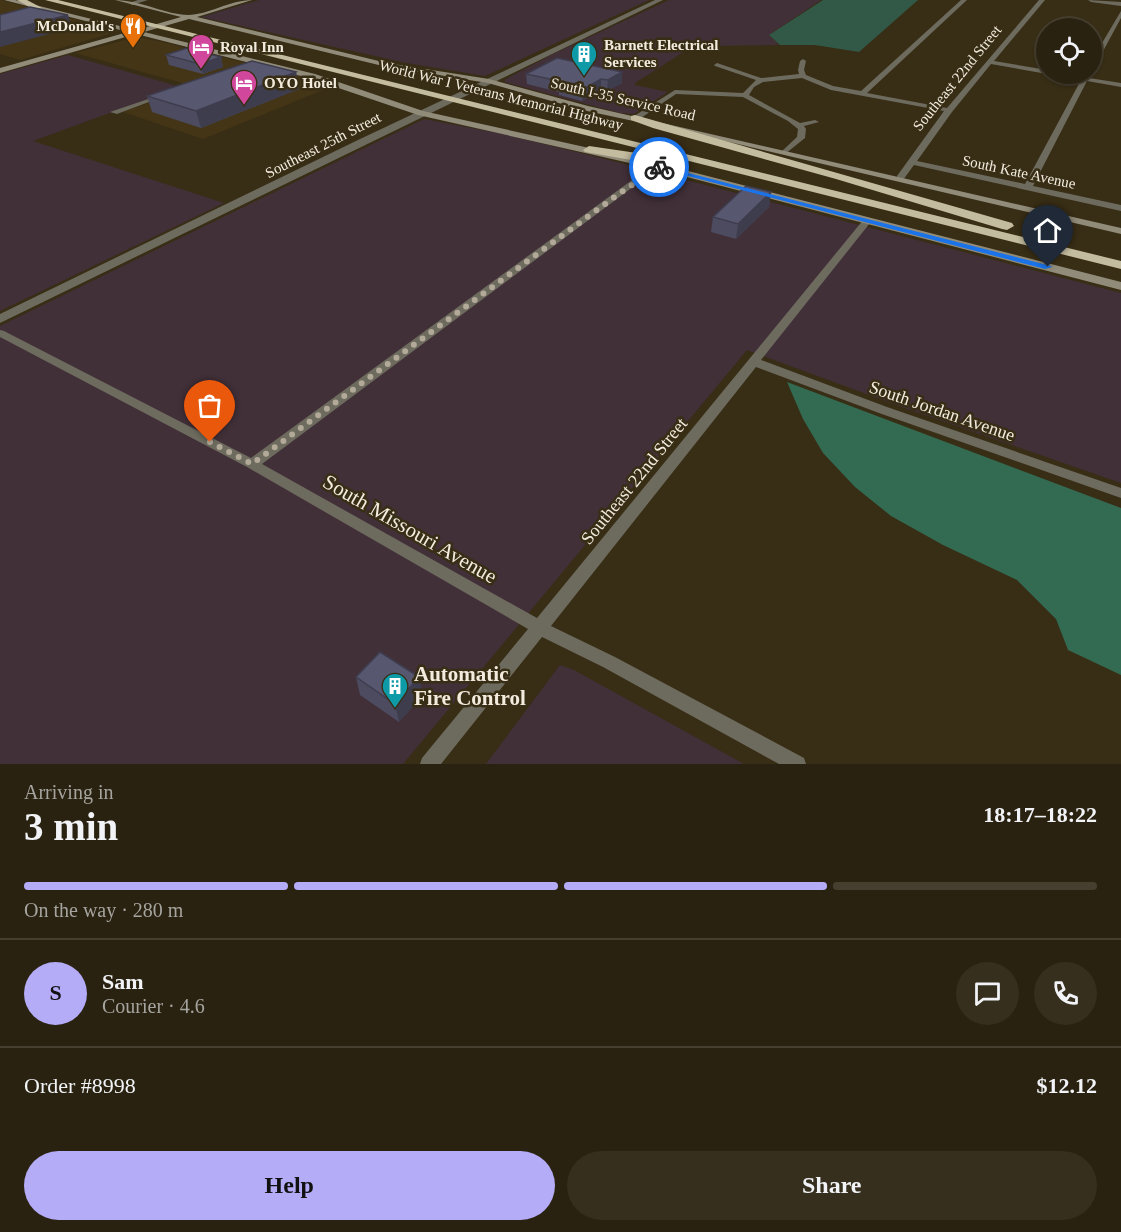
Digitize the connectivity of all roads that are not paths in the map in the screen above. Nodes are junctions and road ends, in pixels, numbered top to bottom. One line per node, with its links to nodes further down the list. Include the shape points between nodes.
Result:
1 (7, 0): 14 (main road)
2 (21, 0): 14 (highway)
3 (49, 0): 49 (highway, World War I Veterans Memorial Highway)
4 (74, 0): 49 (highway, World War I Veterans Memorial Highway)
5 (118, 0): 12 (main road, South I-35 Service Road)
6 (145, 0): 12 (street)
7 (249, 0): 16 (main road)
8 (660, 0): 29 (street, Southeast 25th Street)
9 (964, 0): 33 (street)
10 (1042, 0): 20 (street, Southeast 22nd Street)
11 (1091, 0): 13 (street)
12 (132, 3): 16 (main road, South I-35 Service Road)
13 (1121, 4)
14 (38, 8): 17 (main road)
15 (1121, 13): 18 (street)
16 (190, 17): 17 (main road); 29 (main road, South I-35 Service Road, via 387,65)
17 (134, 33): 21 (main road); 25 (main road)
18 (1102, 48)
19 (803, 61): 26 (street)
20 (989, 62): 24 (street); 35 (street, Southeast 22nd Street)
21 (257, 63): 23 (street); 37 (main road, via 331,82)
22 (717, 65): 27 (street)
23 (240, 69)
24 (1036, 70)
25 (0, 71)
26 (803, 76): 27 (street); 33 (street, via 831,88)
27 (761, 80): 34 (street)
28 (1102, 80): 31 (street)
29 (489, 81): 37 (street, Southeast 25th Street); 38 (main road, South I-35 Service Road)
30 (1082, 84): 46 (street)
31 (1121, 85)
32 (166, 94): 36 (street)
33 (862, 94): 35 (street)
34 (745, 96): 38 (street, via 675,92); 40 (street, via 761,108)
35 (949, 110): 43 (street, Southeast 22nd Street)
36 (114, 112)
37 (421, 113): 41 (main road); 54 (street, Southeast 25th Street)
38 (635, 118): 42 (main road, South I-35 Service Road); 49 (highway, via 840,176)
39 (815, 122): 40 (street)
40 (799, 125): 42 (street, via 801,138)
41 (589, 150): 44 (main road); 49 (highway, via 642,158 879,214)
42 (785, 152): 45 (main road, South I-35 Service Road)
43 (912, 162): 45 (street, Southeast 22nd Street); 46 (street, South Kate Avenue)
44 (657, 166): 48 (main road); 57 (street)
45 (900, 178): 50 (main road, South I-35 Service Road)
46 (1028, 187): 47 (street, South Kate Avenue)
47 (1121, 208)
48 (867, 220): 53 (main road); 56 (street, Southeast 22nd Street)
49 (1005, 231): 51 (highway, World War I Veterans Memorial Highway); 52 (highway, World War I Veterans Memorial Highway)
50 (1121, 231)
51 (1121, 254)
52 (1121, 265)
53 (1121, 286)
54 (0, 319)
55 (0, 333): 57 (street, South Missouri Avenue)
56 (752, 361): 58 (street, South Jordan Avenue); 59 (street, Southeast 22nd Street)
57 (252, 464): 59 (street, South Missouri Avenue)
58 (1121, 493)
59 (540, 628): 60 (street, Southeast 22nd Street); 61 (street, South Missouri Avenue)
60 (429, 764)
61 (797, 764)

